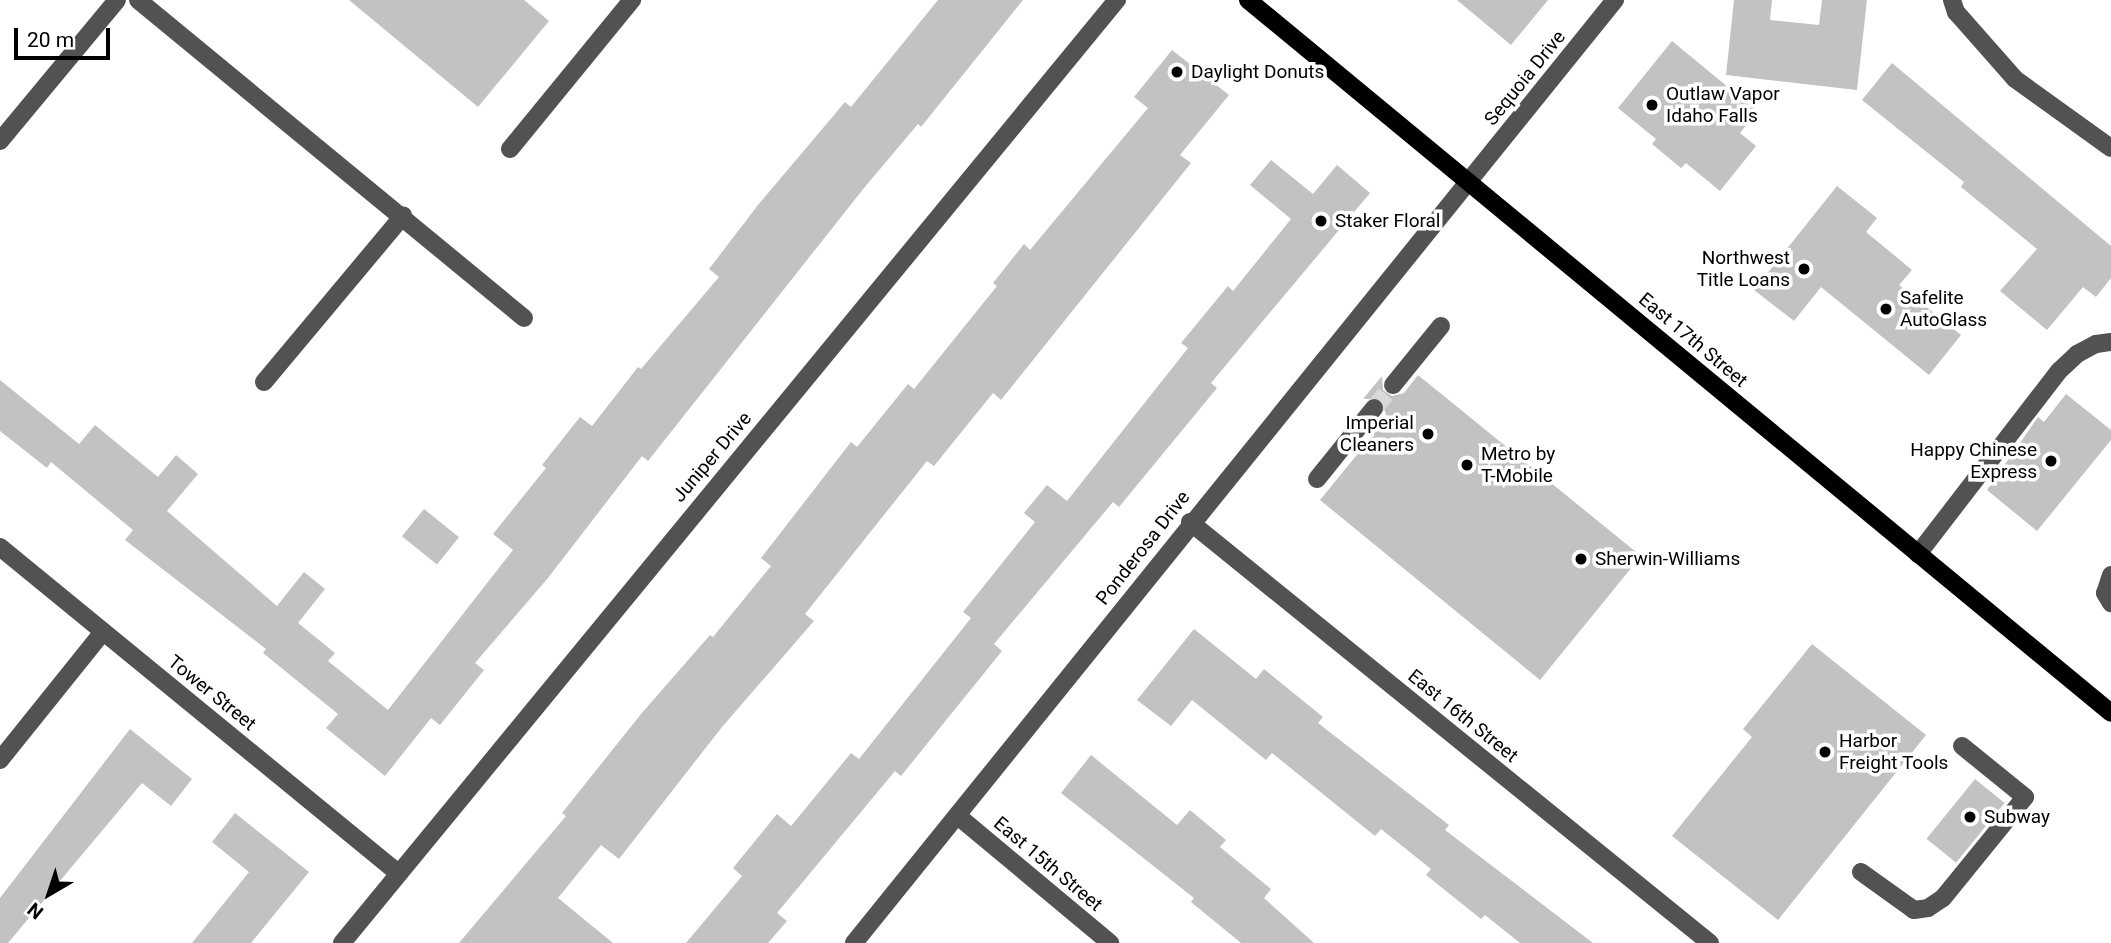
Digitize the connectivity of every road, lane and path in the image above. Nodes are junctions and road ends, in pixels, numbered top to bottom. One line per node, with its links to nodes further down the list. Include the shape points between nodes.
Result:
1 (117, 0): 8 (street)
2 (138, 0): 12 (street)
3 (632, 0): 10 (street)
4 (1117, 0): 30 (street, Juniper Drive)
5 (1248, 0): 11 (main road, East 17th Street)
6 (1615, 0): 11 (street, Sequoia Drive)
7 (1952, 0): 9 (street, via 1956,12 2015,79)
8 (0, 141)
9 (2111, 148)
10 (510, 149)
11 (1468, 182): 20 (street, Ponderosa Drive); 22 (main road, East 17th Street)
12 (403, 216): 13 (street); 16 (street)
13 (524, 318)
14 (1441, 326): 17 (street)
15 (2111, 342): 22 (street, via 2077,354 2059,371)
16 (264, 382)
17 (1393, 385)
18 (1374, 408): 19 (street)
19 (1317, 479)
20 (1190, 522): 29 (street, Ponderosa Drive); 35 (street, East 16th Street)
21 (0, 547): 25 (street, Tower Street)
22 (1919, 554): 26 (main road, East 17th Street)
23 (2111, 575): 24 (street, via 2105,593)
24 (2111, 603)
25 (103, 632): 28 (street); 30 (street, Tower Street)
26 (2111, 713)
27 (1962, 746): 31 (street, via 2025,797 1943,898 1928,908 1914,910)
28 (0, 760)
29 (959, 817): 33 (street, Ponderosa Drive); 34 (street, East 15th Street)
30 (397, 872): 32 (street, Juniper Drive)
31 (1861, 872)
32 (342, 943)
33 (854, 943)
34 (1110, 943)
35 (1710, 943)

